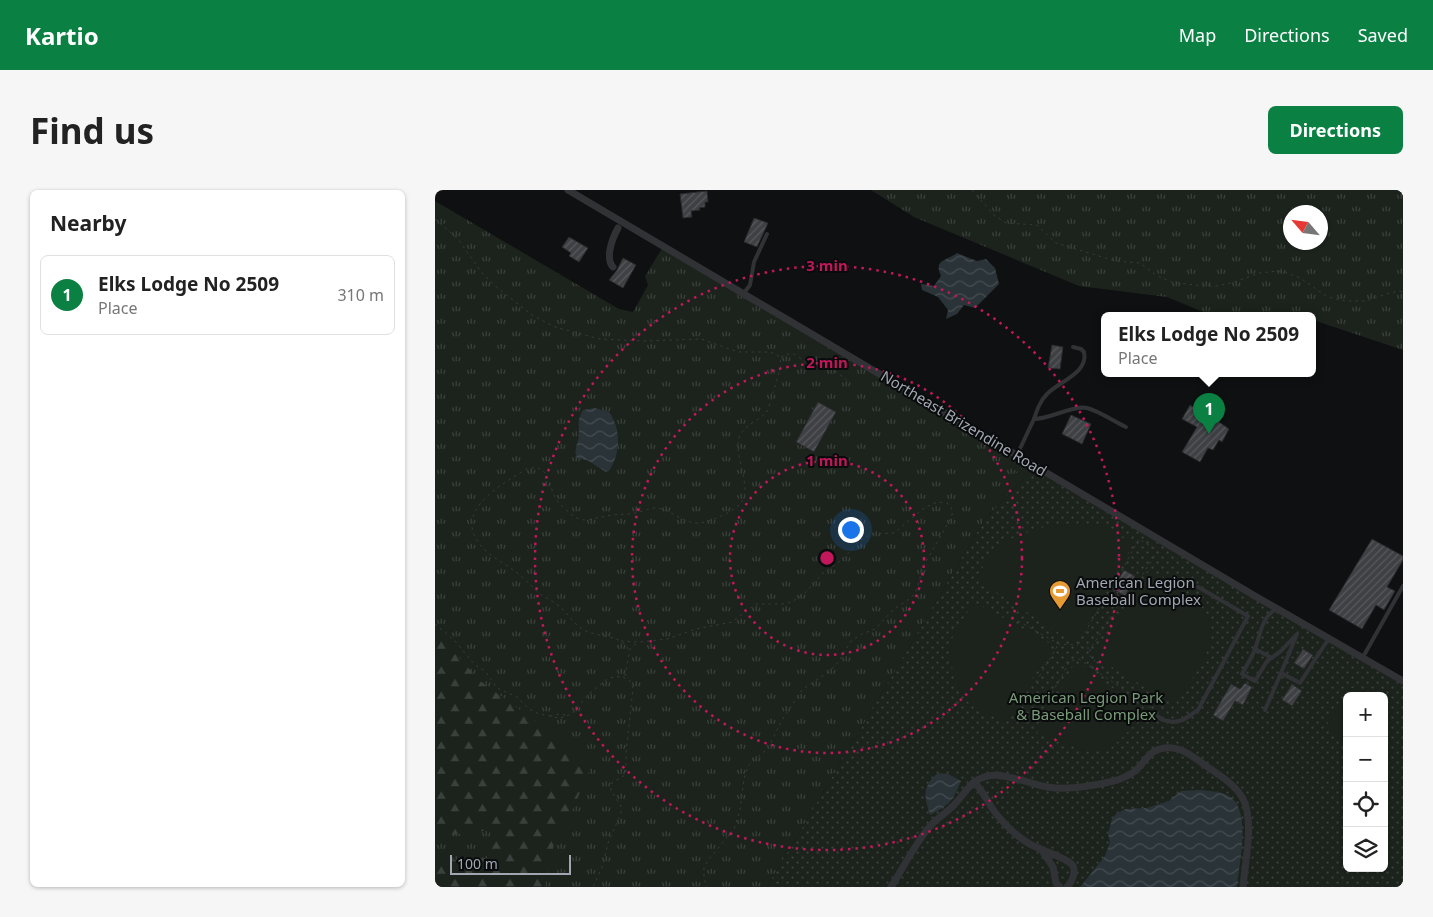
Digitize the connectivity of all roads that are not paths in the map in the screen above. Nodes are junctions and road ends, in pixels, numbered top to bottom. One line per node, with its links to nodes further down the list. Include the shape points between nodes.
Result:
1 (568, 190): 5 (street, Northeast Brizendine Road)
2 (618, 228): 4 (street, via 609,258)
3 (767, 234): 5 (lane)
4 (613, 267)
5 (745, 293): 9 (street, Northeast Brizendine Road)
6 (1073, 347): 7 (lane, via 1084,352 1084,362 1074,374 1046,395)
7 (1034, 419): 8 (lane, via 1086,408); 9 (lane)
8 (1126, 427)
9 (1017, 454): 12 (street, Northeast Brizendine Road)
10 (1403, 586): 18 (lane)
11 (1197, 587): 22 (lane, via 1248,616 1198,710 1183,720 1173,722)
12 (1277, 609): 13 (street, Northeast Brizendine Road); 16 (lane, via 1271,611 1258,635)
13 (1303, 623): 14 (lane); 15 (street, Northeast Brizendine Road)
14 (1297, 634): 17 (lane); 19 (lane)
15 (1329, 638): 18 (street, Northeast Brizendine Road); 19 (lane, via 1301,683)
16 (1255, 649): 17 (lane); 17 (lane, via 1241,674 1255,681)
17 (1272, 658)
18 (1363, 658): 20 (street, Northeast Brizendine Road)
19 (1281, 673): 21 (lane)
20 (1403, 681)
21 (1265, 710)
22 (1157, 716)
23 (974, 782): 24 (street, via 1004,823); 25 (street, via 931,824); 28 (street, via 996,775 1055,788 1099,784 1130,775 1157,749 1178,748 1223,778 1242,797 1248,827)
24 (1043, 852): 26 (street); 27 (street, via 1069,861 1074,874)
25 (891, 887)
26 (1060, 887)
27 (1067, 887)
28 (1243, 887)

